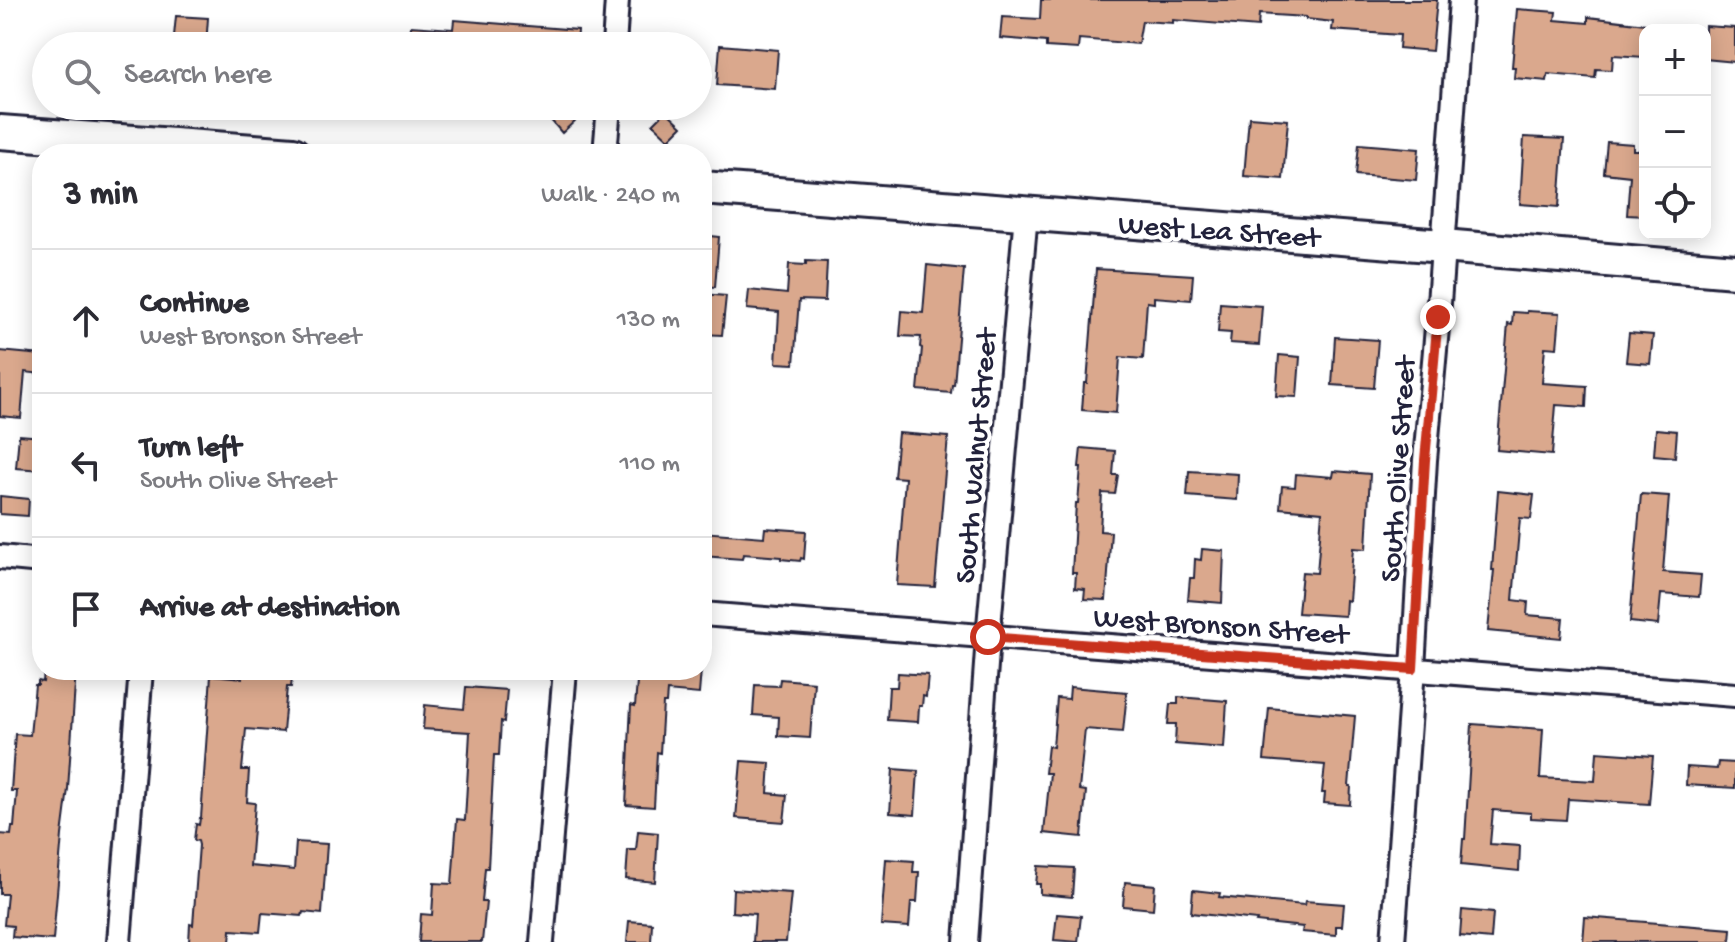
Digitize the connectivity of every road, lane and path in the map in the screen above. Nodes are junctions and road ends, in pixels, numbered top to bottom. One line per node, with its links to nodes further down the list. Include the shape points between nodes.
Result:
1 (1461, 0): 10 (street, South Olive Street)
2 (617, 10): 3 (street)
3 (615, 32)
4 (608, 120): 7 (street)
5 (0, 132): 6 (main road)
6 (121, 144)
7 (606, 144)
8 (712, 189): 9 (main road, West Lea Street)
9 (1026, 214): 10 (main road, West Lea Street); 15 (street, South Walnut Street)
10 (1443, 246): 11 (main road, West Lea Street); 16 (street, South Olive Street)
11 (1735, 271)
12 (0, 557): 13 (street)
13 (32, 560)
14 (712, 615): 15 (street, West Bronson Street)
15 (988, 637): 16 (street, West Bronson Street); 22 (street, South Walnut Street)
16 (1413, 669): 19 (street, West Bronson Street); 23 (street, South Olive Street)
17 (140, 680): 20 (street)
18 (564, 680): 21 (street)
19 (1735, 695)
20 (119, 942)
21 (542, 942)
22 (966, 942)
23 (1393, 942)

